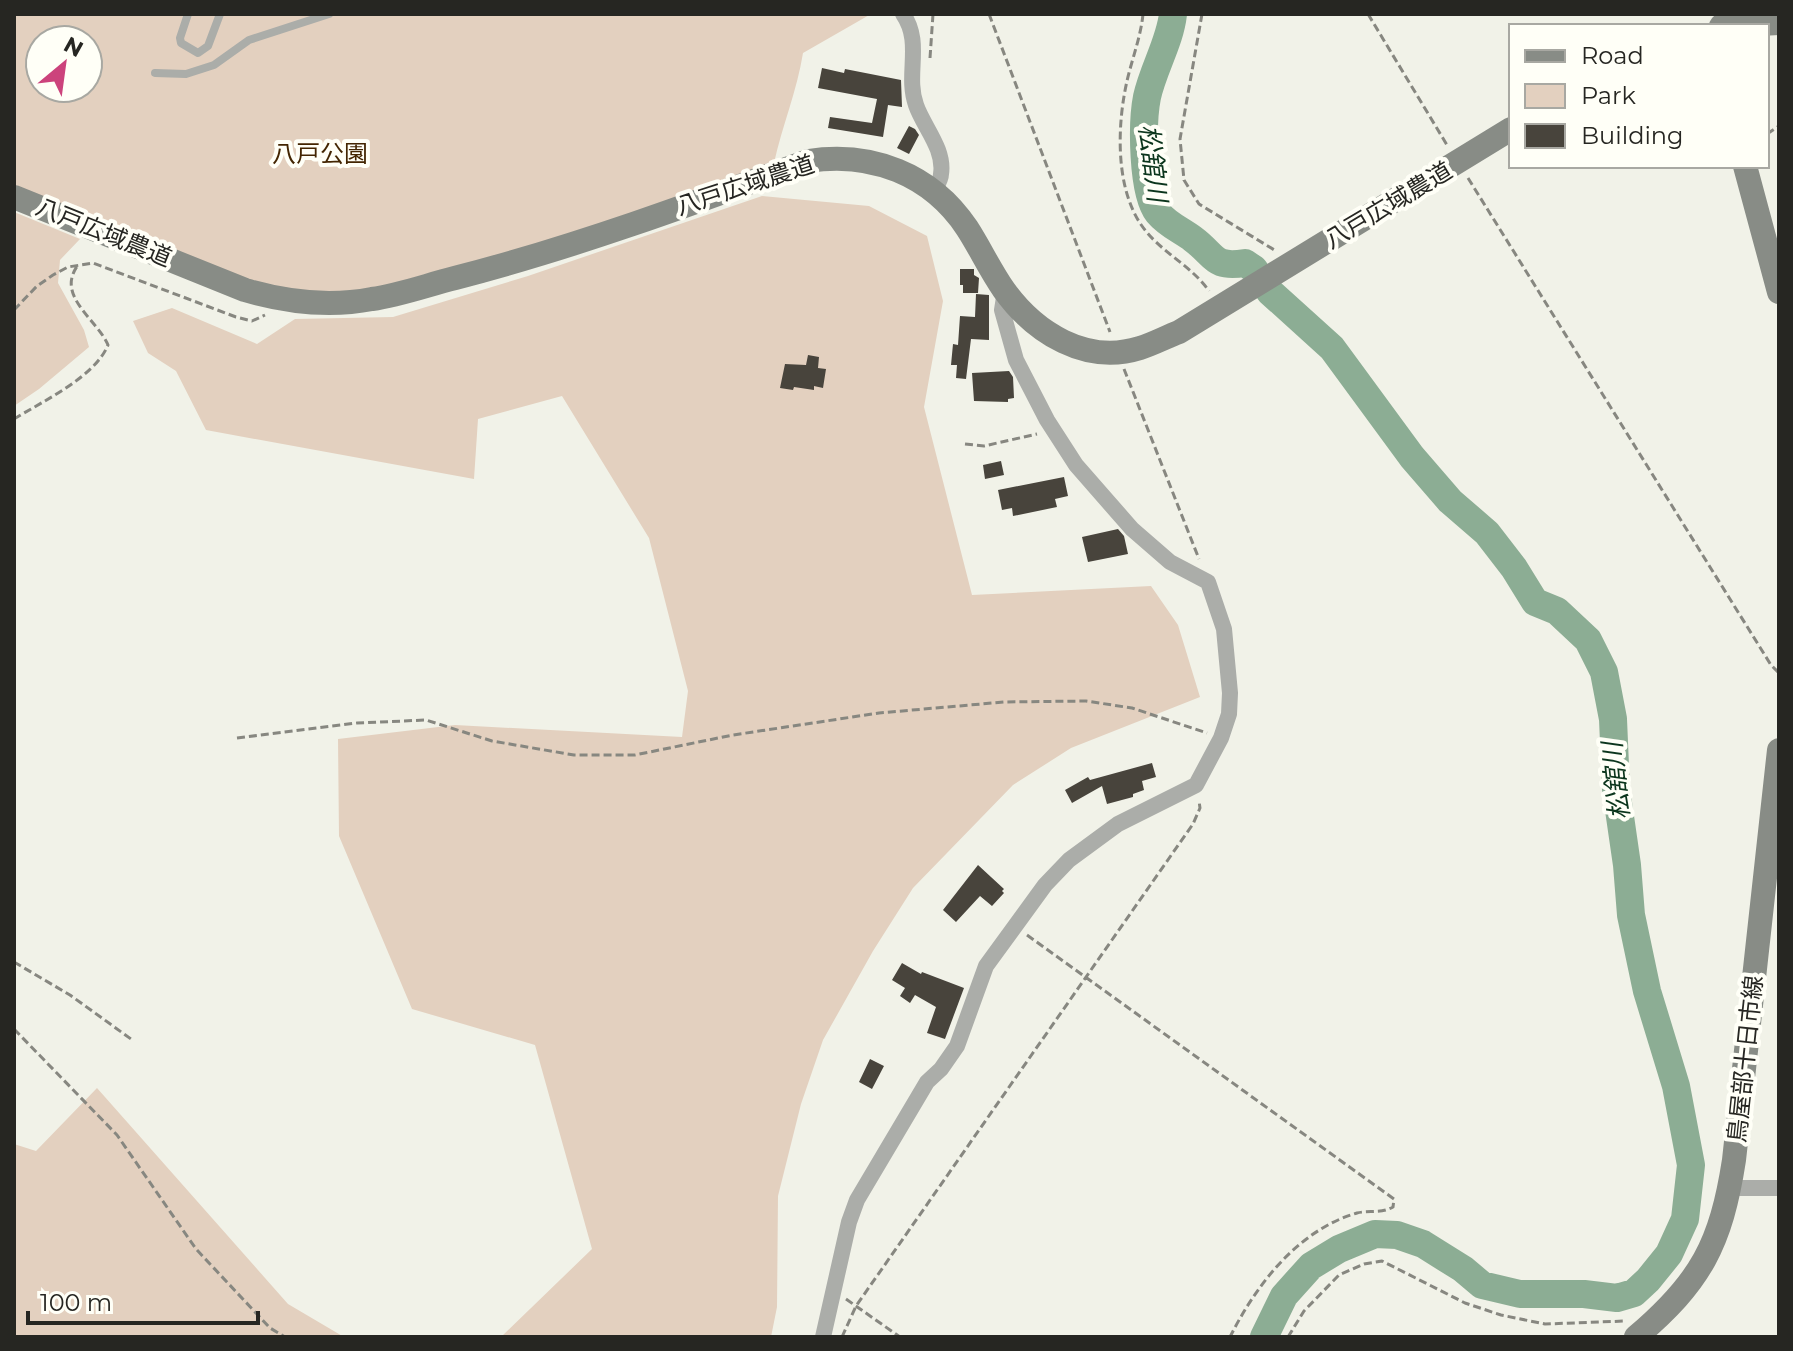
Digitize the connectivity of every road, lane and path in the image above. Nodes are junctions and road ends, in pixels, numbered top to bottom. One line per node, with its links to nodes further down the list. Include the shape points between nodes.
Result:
1 (188, 14): 2 (lane, via 181,43 198,53 208,46)
2 (220, 14)
3 (329, 14): 9 (lane, via 249,40 200,70)
4 (903, 14): 13 (street, via 914,38 911,76 916,105 938,153 941,174)
5 (989, 14): 22 (path)
6 (1143, 14): 20 (path, via 1122,124 1123,176 1130,205 1142,227)
7 (1202, 14): 16 (path, via 1180,139 1184,180 1199,204 1277,252)
8 (1368, 14): 11 (path)
9 (155, 73)
10 (1509, 130): 11 (street, 八戸広域農道)
11 (1458, 162): 16 (street, 八戸広域農道); 27 (path)
12 (1746, 168): 18 (street)
13 (934, 191): 17 (street, 八戸広域農道, via 965,226); 19 (street, 八戸広域農道, via 908,174 867,160 808,161 592,237 371,300)
14 (14, 197): 19 (street, 八戸広域農道)
15 (79, 264): 19 (path, via 93,263 252,321 266,315); 21 (path, via 37,286); 23 (path, via 70,287 78,305 103,332 108,345 104,356)
16 (1289, 265): 20 (street, 八戸広域農道)
17 (1005, 291): 22 (street, 八戸広域農道, via 1046,333 1069,346); 24 (street, via 1002,310 1016,360)
18 (1779, 292)
19 (276, 299)
20 (1223, 305): 22 (street, 八戸広域農道, via 1140,349)
21 (14, 310)
22 (1118, 352): 26 (path)
23 (14, 419)
24 (1053, 429): 25 (path, via 984,446); 26 (street, via 1076,465 1132,529 1170,562)
25 (965, 444)
26 (1208, 582): 29 (street, via 1224,629 1229,680 1229,714)
27 (1779, 673)
28 (237, 738): 29 (path, via 426,720 492,741 574,755 635,755 879,713 1086,701 1132,708)
29 (1221, 738): 31 (street)
30 (1779, 750): 37 (street, 鳥屋部十日市線)
31 (1196, 785): 32 (street, via 1118,824 1069,860); 34 (path, via 1200,808 1193,824)
32 (1014, 925): 34 (path); 39 (street, via 986,966 957,1046 927,1082 857,1200)
33 (14, 962): 36 (path)
34 (1085, 977): 40 (path); 46 (path, via 1394,1199 1385,1212 1358,1212 1291,1252 1258,1287)
35 (14, 1029): 42 (path, via 117,1135 196,1249 270,1328)
36 (131, 1039)
37 (1729, 1188): 38 (street); 41 (street, 鳥屋部十日市線, via 1717,1237 1699,1270 1671,1306)
38 (1779, 1188)
39 (833, 1290): 40 (path); 43 (street)
40 (856, 1306): 44 (path); 45 (path)
41 (1637, 1336): 47 (path, via 1627,1321 1545,1324 1501,1315 1382,1261 1339,1275 1304,1311)
42 (285, 1337)
43 (823, 1337)
44 (842, 1337)
45 (900, 1337)
46 (1230, 1337)
47 (1288, 1337)

